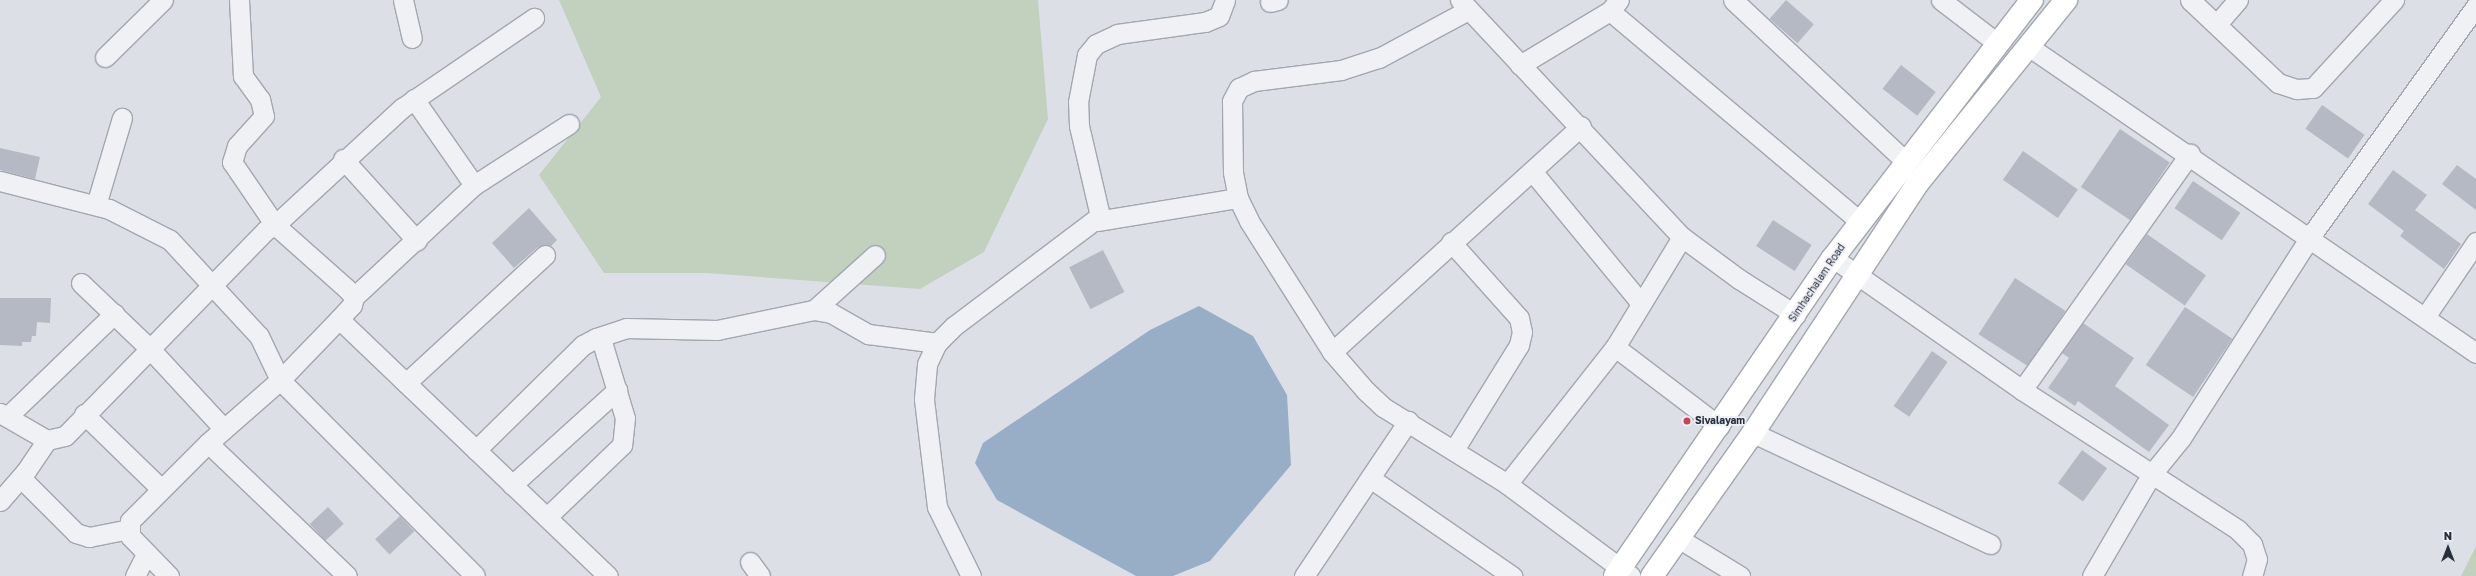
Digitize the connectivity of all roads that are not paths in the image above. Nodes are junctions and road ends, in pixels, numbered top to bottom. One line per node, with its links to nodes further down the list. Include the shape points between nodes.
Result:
1 (163, 0): 20 (street)
2 (239, 0): 36 (street, via 244,76 260,99 264,116 237,146 232,162)
3 (403, 0): 17 (street)
4 (1225, 0): 34 (street, via 1219,16 1205,22 1117,34 1096,44 1087,55 1078,102 1079,126 1100,210)
5 (1733, 0): 28 (street)
6 (1941, 0): 18 (street)
7 (2032, 0): 18 (main road, Simhachalam Road)
8 (2066, 0): 19 (main road)
9 (2190, 0): 16 (street)
10 (2238, 0): 16 (street)
11 (2394, 0): 16 (street, via 2314,88 2297,89 2278,83)
12 (1464, 5): 21 (street); 32 (street, via 1379,58 1341,70 1254,81 1239,88 1232,101 1233,172)
13 (1614, 5): 21 (street); 35 (street, via 1654,44)
14 (2476, 6): 38 (street)
15 (534, 18): 22 (street)
16 (2217, 24)
17 (412, 38)
18 (1997, 43): 28 (main road, Simhachalam Road)
19 (2028, 46): 26 (street); 45 (main road, via 1917,184)
20 (105, 57)
21 (1520, 66): 25 (street)
22 (414, 99): 27 (street); 31 (street)
23 (122, 118): 33 (street)
24 (569, 124): 31 (street)
25 (1581, 126): 29 (street); 37 (street)
26 (2190, 154): 38 (street); 64 (street)
27 (343, 159): 36 (street); 39 (street)
28 (1906, 162): 35 (main road, Simhachalam Road)
29 (1532, 171): 40 (street); 49 (street)
30 (0, 182): 33 (street)
31 (474, 185): 39 (street)
32 (1238, 198): 34 (street); 59 (street, via 1249,221)
33 (96, 205): 47 (street, via 170,240)
34 (1097, 221): 56 (street, via 954,326)
35 (1861, 222): 44 (main road, Simhachalam Road)
36 (275, 225): 47 (street, via 266,230); 48 (street)
37 (1682, 237): 49 (street); 52 (street, via 1739,279)
38 (2310, 237): 53 (street); 75 (street, via 2181,438)
39 (417, 241): 48 (street)
40 (1452, 242): 59 (street); 74 (street, via 1519,318 1522,332 1519,345)
41 (2476, 242): 53 (street)
42 (546, 255): 62 (street)
43 (875, 255): 50 (street)
44 (1833, 258): 45 (street); 52 (main road, Simhachalam Road)
45 (1859, 276): 64 (street); 70 (main road)
46 (82, 283): 51 (street)
47 (213, 286): 58 (street); 61 (street, via 259,336)
48 (354, 297): 54 (street)
49 (1641, 304): 57 (street)
50 (814, 310): 55 (street, via 717,330 626,328); 56 (street, via 831,314 868,334)
51 (114, 314): 58 (street); 66 (street)
52 (1796, 315): 68 (main road, Simhachalam Road)
53 (2425, 317): 60 (street)
54 (339, 319): 61 (street); 62 (street)
55 (596, 338): 63 (street, via 605,347); 73 (street, via 583,345)
56 (937, 343): 93 (street, via 927,364 924,399 930,466 937,507)
57 (1615, 347): 68 (street); 78 (street)
58 (150, 349): 65 (street); 69 (street)
59 (1332, 352): 67 (street, via 1383,407)
60 (2476, 353)
61 (280, 380): 69 (street); 91 (street)
62 (406, 383): 73 (street)
63 (617, 390): 79 (street); 82 (street, via 624,418 622,445)
64 (2022, 390): 75 (street)
65 (84, 414): 71 (street, via 65,436); 80 (street)
66 (4, 415): 71 (street)
67 (1408, 421): 74 (street); 77 (street)
68 (1719, 426): 87 (main road, Simhachalam Road)
69 (224, 429): 72 (street)
70 (1753, 433): 84 (main road); 85 (street)
71 (47, 440): 76 (street)
72 (208, 443): 80 (street); 90 (street)
73 (476, 450): 79 (street)
74 (1454, 450): 78 (street)
75 (2151, 475): 98 (street); 99 (street, via 2238,530 2252,544 2257,559)
76 (21, 478): 81 (street); 83 (street, via 76,533 89,537)
77 (1370, 478): 94 (street); 95 (street)
78 (1506, 484): 87 (street)
79 (512, 485): 82 (street)
80 (160, 488): 83 (street, via 135,514)
81 (0, 501)
82 (547, 517): 92 (street)
83 (129, 529): 86 (street, via 130,536)
84 (1678, 538): 96 (main road); 97 (street)
85 (1990, 544)
86 (146, 554): 88 (street); 89 (street)
87 (1623, 573)
88 (135, 576)
89 (169, 576)
90 (347, 576)
91 (475, 576)
92 (608, 576)
93 (970, 576)
94 (1304, 576)
95 (1512, 576)
96 (1652, 576)
97 (1740, 576)
98 (2092, 576)
99 (2252, 576)

